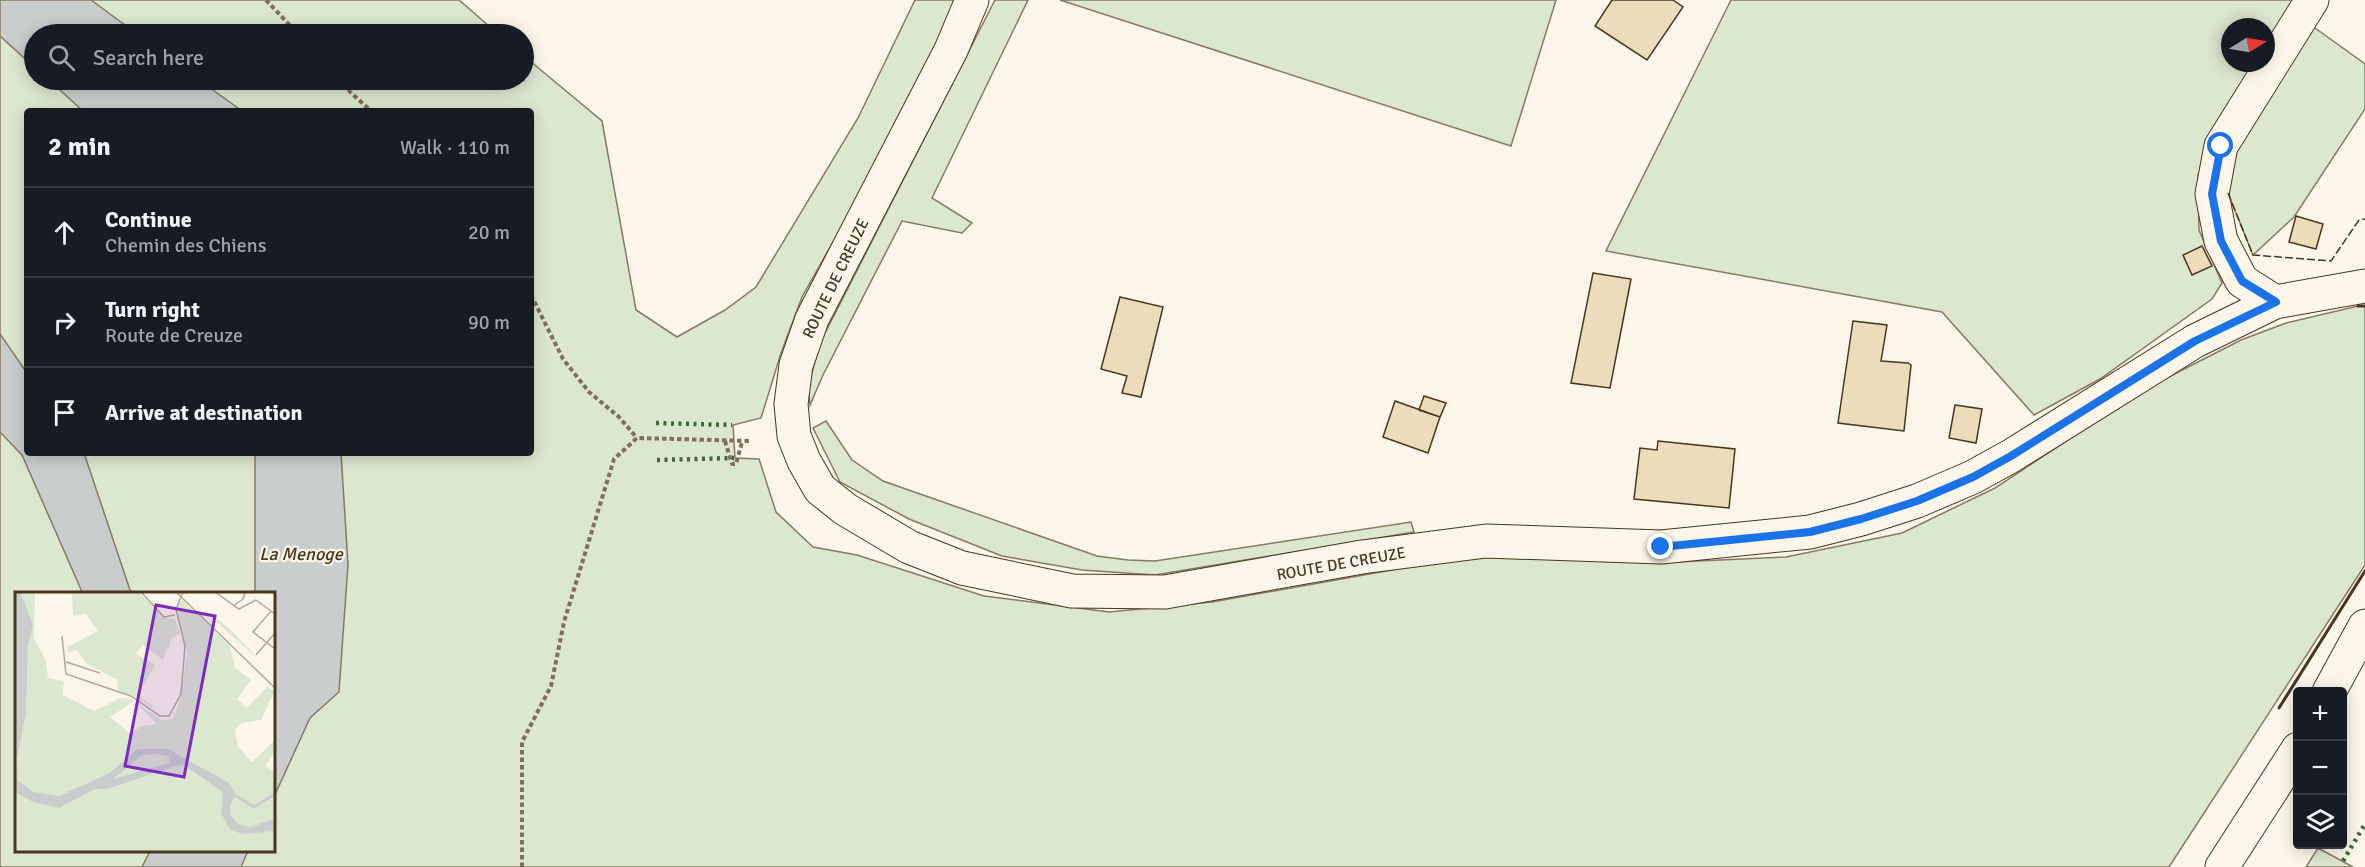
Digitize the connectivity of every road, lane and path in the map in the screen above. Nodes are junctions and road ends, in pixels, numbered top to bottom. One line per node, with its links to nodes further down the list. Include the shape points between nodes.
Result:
1 (266, 0): 4 (path)
2 (972, 0): 9 (street, ROUTE DE CREUZE, via 951,51 812,319 795,365 791,404 794,436 804,461 820,489 845,510 909,547 962,568 1004,578 1072,591 1165,592 1362,557 1486,541 1661,547 1810,532 1917,501 1973,477 2195,341)
3 (2312, 0): 9 (street, via 2221,146 2212,194 2221,241 2242,281)
4 (289, 24)
5 (349, 90): 6 (path)
6 (368, 108)
7 (2365, 286): 9 (street, ROUTE DE CREUZE)
8 (534, 301): 10 (path, via 563,359 588,392)
9 (2276, 302)
10 (637, 438): 11 (path); 19 (path, via 614,459 564,622 551,686 522,742)
11 (725, 441): 12 (path); 13 (path, via 732,464 736,464)
12 (733, 442)
13 (742, 442)
14 (2365, 626): 16 (street)
15 (2365, 666): 17 (street)
16 (2332, 687)
17 (2347, 689)
18 (2293, 757): 20 (street)
19 (522, 867)
20 (2222, 867)

